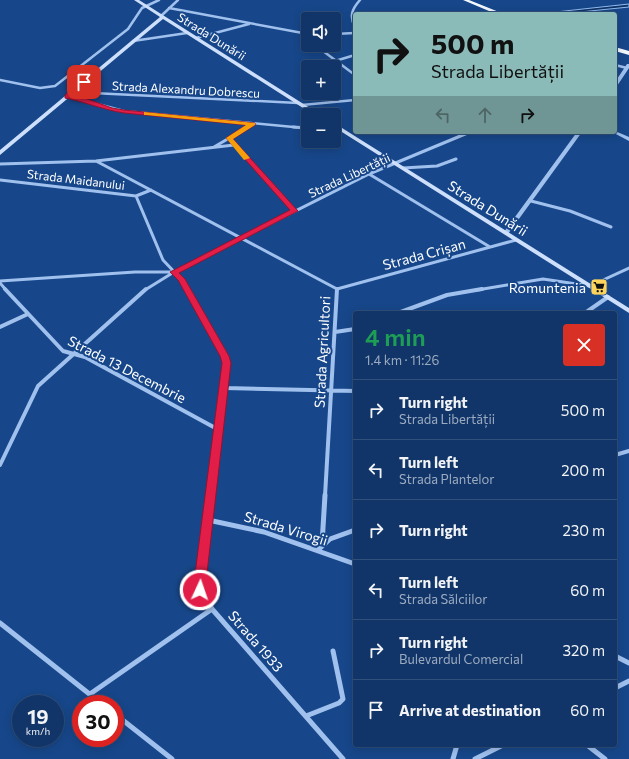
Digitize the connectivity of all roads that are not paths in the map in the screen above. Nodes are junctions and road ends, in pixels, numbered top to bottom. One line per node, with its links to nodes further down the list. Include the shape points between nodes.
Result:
1 (136, 0): 6 (main road, Strada Dunării)
2 (159, 0): 6 (street)
3 (178, 0): 7 (street)
4 (360, 0): 11 (street, via 350,14)
5 (465, 0): 8 (highway)
6 (145, 6): 9 (main road, Strada Dunării); 28 (street, via 128,29 55,86 40,88)
7 (169, 8): 9 (street); 10 (street)
8 (496, 12)
9 (162, 17): 12 (main road, Strada Dunării); 17 (main road)
10 (250, 23): 13 (street); 16 (street)
11 (353, 24)
12 (187, 33): 16 (main road, Strada Dunării); 17 (street)
13 (301, 34)
14 (341, 34): 15 (street)
15 (353, 34)
16 (196, 38): 32 (main road, Strada Dunării)
17 (132, 41): 30 (main road)
18 (617, 50): 20 (highway)
19 (324, 52): 22 (street)
20 (629, 53)
21 (353, 56): 23 (street)
22 (334, 60)
23 (338, 60)
24 (341, 65): 27 (street)
25 (617, 66): 26 (street)
26 (628, 67): 29 (street)
27 (353, 74)
28 (0, 80)
29 (617, 82)
30 (70, 94): 32 (street, Strada Alexandru Dobrescu); 34 (street, via 111,109); 44 (main road)
31 (353, 100): 32 (street, Strada Alexandru Dobrescu)
32 (300, 104): 33 (main road, Strada Dunării)
33 (307, 108)
34 (253, 124): 35 (street); 40 (street)
35 (301, 127)
36 (341, 132): 47 (main road, Strada Dunării)
37 (617, 133): 41 (street)
38 (465, 134): 47 (street, Strada Libertății)
39 (579, 134): 54 (street)
40 (229, 138): 42 (street); 43 (street)
41 (629, 139)
42 (234, 145): 43 (street); 55 (street)
43 (214, 147): 46 (street)
44 (0, 153)
45 (456, 159): 49 (street, via 436,167)
46 (96, 161): 48 (street); 52 (street, Strada Agricultori)
47 (394, 163): 49 (main road, Strada Dunării); 50 (street, Strada Libertății)
48 (0, 164)
49 (403, 168): 57 (main road, Strada Dunării)
50 (369, 174): 55 (street, Strada Libertății); 60 (street)
51 (0, 180): 53 (street, Strada Maidanului)
52 (151, 190): 53 (street); 58 (street, Strada Agricultori)
53 (136, 196): 62 (street, Strada Maidanului, via 163,260)
54 (531, 201): 56 (street, via 570,211); 57 (street)
55 (295, 211): 58 (street, Strada Libertății)
56 (611, 227)
57 (506, 233): 59 (main road, Strada Dunării)
58 (241, 238): 62 (street, Strada Libertății); 65 (street, Strada Agricultori)
59 (516, 240): 60 (street, Strada Crișan); 64 (main road, Strada Dunării)
60 (490, 247): 65 (street, Strada Crișan)
61 (629, 268): 64 (street)
62 (174, 272): 63 (street); 74 (street, Strada Libertății, via 147,288); 75 (street, Strada 1933, via 181,279 225,356)
63 (0, 282): 70 (street, Strada 13 Decembrie)
64 (590, 286): 66 (main road, Strada Dunării); 68 (street, via 543,279 531,280 446,295)
65 (337, 289): 73 (street, Strada Agricultori)
66 (608, 297): 67 (main road, Strada Dunării); 69 (street)
67 (629, 310)
68 (403, 311)
69 (588, 311)
70 (28, 314): 71 (street); 74 (street, Strada 13 Decembrie, via 63,351)
71 (0, 327)
72 (353, 329): 73 (street)
73 (335, 332): 76 (street, Strada Agricultori)
74 (74, 353): 78 (street, Strada 13 Decembrie); 81 (street, Strada Libertății, via 38,386)
75 (225, 388): 76 (street); 78 (street, Strada 1933)
76 (331, 391): 77 (street); 84 (street, Strada Agricultori)
77 (353, 392)
78 (219, 430): 82 (street, Strada 1933)
79 (629, 451): 80 (street)
80 (617, 454)
81 (0, 465)
82 (208, 520): 85 (street, Strada Virogii, via 233,524); 87 (street, Strada 1933, via 200,590)
83 (353, 531): 84 (street)
84 (322, 544): 85 (street)
85 (318, 550): 86 (street, Strada Virogii)
86 (353, 563)
87 (212, 609): 94 (street); 95 (street, Strada 1933)
88 (0, 623): 94 (street)
89 (333, 651): 95 (street, via 343,699)
90 (617, 657): 91 (street)
91 (629, 663)
92 (629, 681): 93 (street)
93 (617, 687)
94 (90, 694)
95 (306, 716): 101 (street, Strada 1933)
96 (124, 721): 100 (street)
97 (456, 747): 102 (street)
98 (499, 747): 103 (street)
99 (590, 747): 104 (street)
100 (172, 759)
101 (343, 759)
102 (453, 759)
103 (475, 759)
104 (605, 759)

